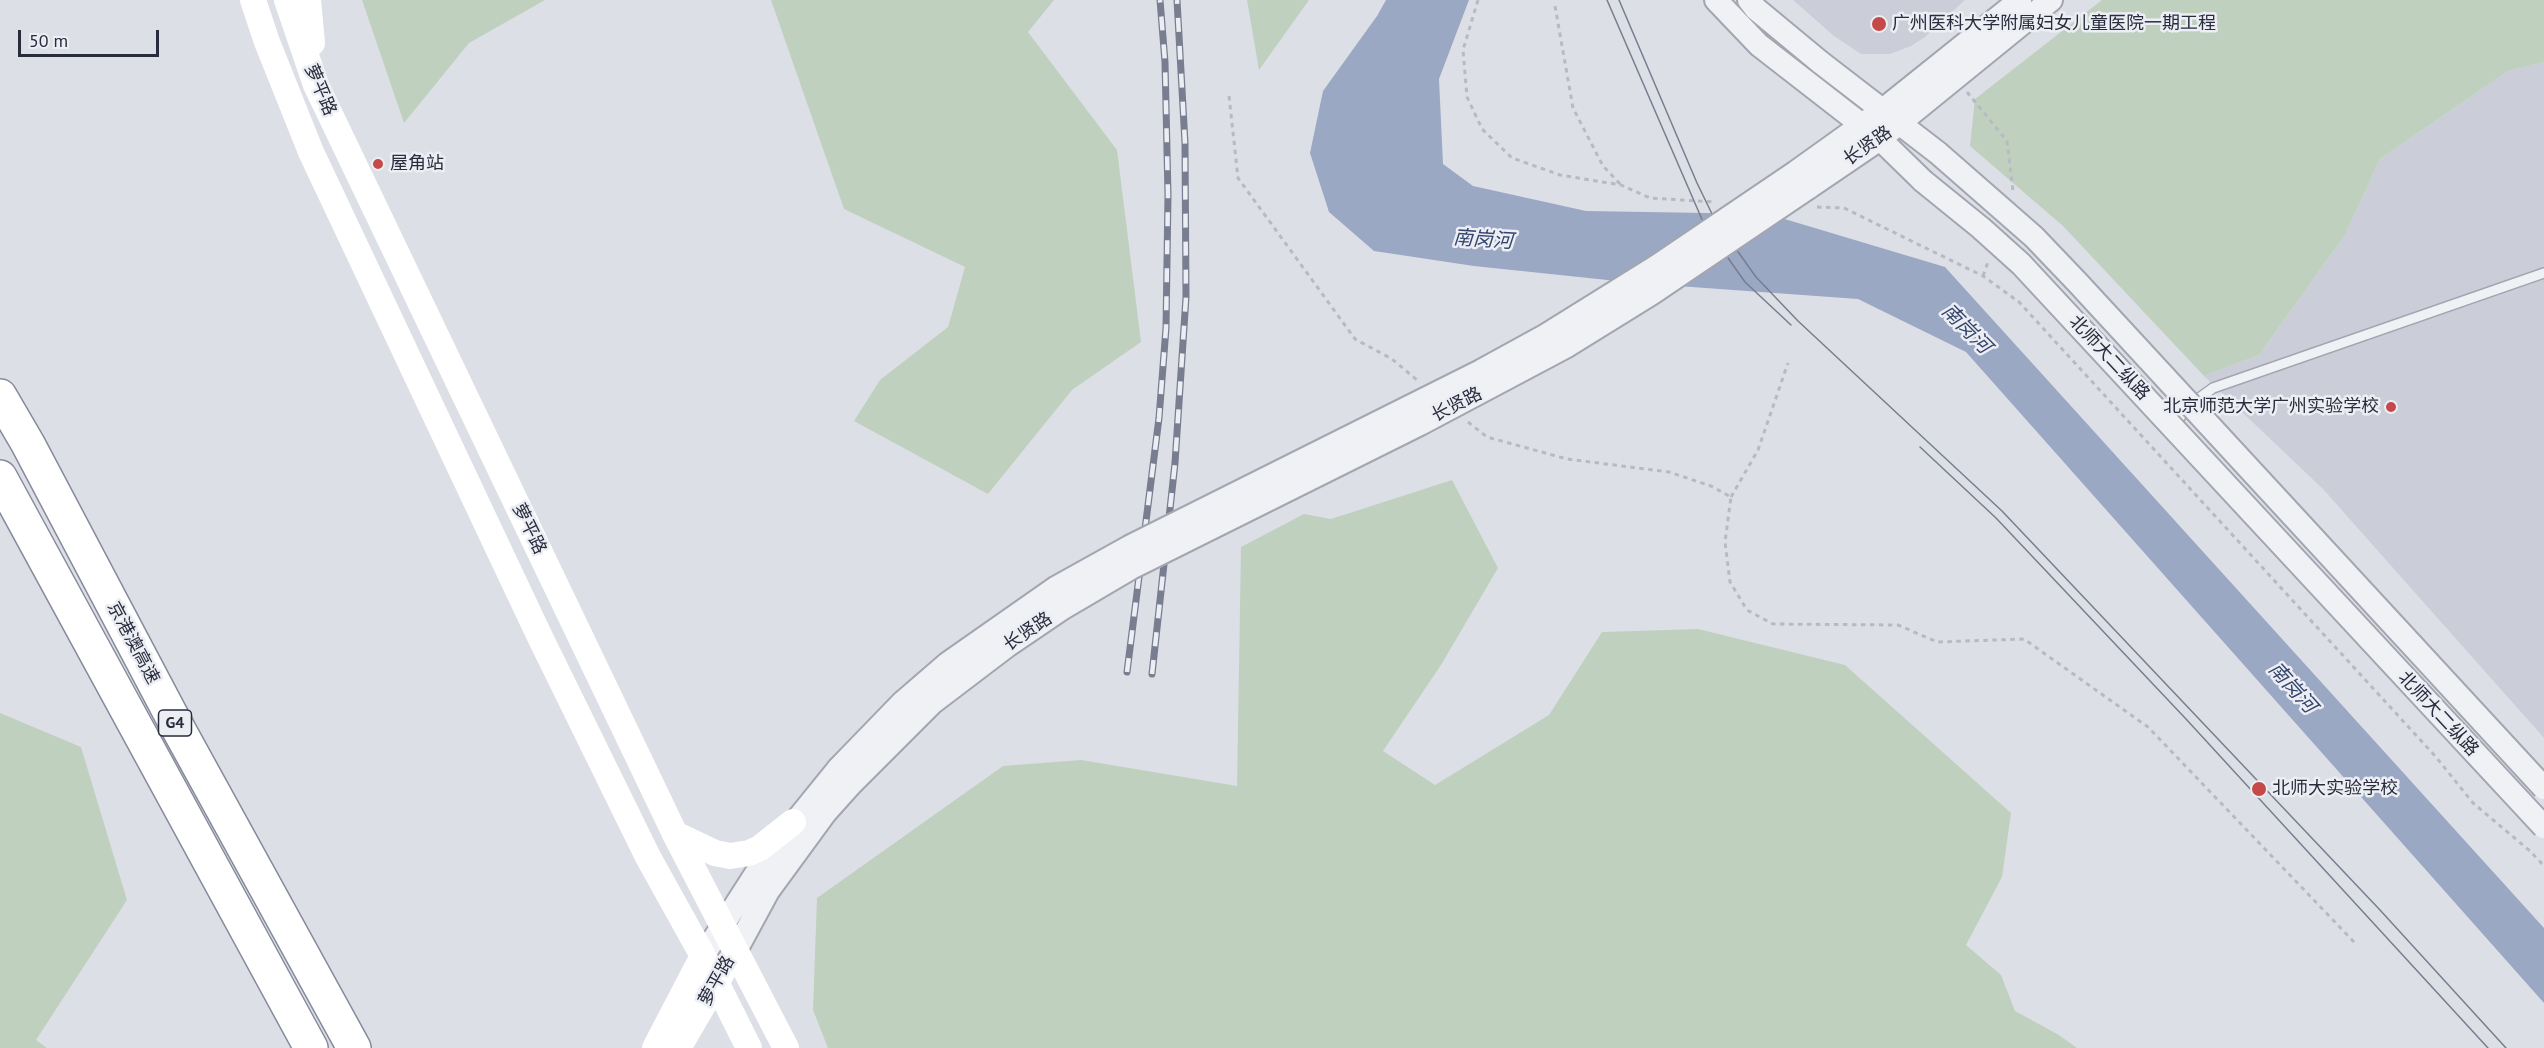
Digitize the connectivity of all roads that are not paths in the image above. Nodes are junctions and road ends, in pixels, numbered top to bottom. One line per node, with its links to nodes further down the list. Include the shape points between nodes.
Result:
1 (253, 0): 27 (main road, 萝平路, via 311,152 546,648 648,857)
2 (287, 0): 8 (main road, 萝平路)
3 (308, 0): 8 (main road)
4 (1716, 0): 10 (street, 北师大二纵路, via 1759,45)
5 (1749, 0): 9 (street, 北师大二纵路, via 1820,62)
6 (2020, 0): 9 (street, 长贤路)
7 (2051, 0): 9 (street, 长贤路, via 1954,77)
8 (316, 85): 24 (main road, 萝平路)
9 (1892, 116): 10 (street, 长贤路); 11 (street, 长贤路); 16 (street, 北师大二纵路, bridge, via 2034,237)
10 (1861, 126): 11 (street, 北师大二纵路); 12 (street, 长贤路)
11 (1880, 139): 12 (street, 长贤路); 17 (street, 北师大二纵路, bridge, via 2021,264)
12 (1804, 189): 20 (street, 长贤路, bridge, via 1652,294 1567,346 1131,568 1045,619 973,670)
13 (2544, 273): 16 (lane, via 2213,388)
14 (0, 377): 18 (highway)
15 (0, 396): 18 (highway, 京港澳高速 / G4)
16 (2192, 404): 17 (lane); 21 (street, 北师大二纵路, bridge)
17 (2173, 426): 23 (street, 北师大二纵路, bridge)
18 (28, 444): 30 (highway, 京港澳高速 / G4)
19 (0, 477): 29 (highway, 京港澳高速 / G4)
20 (845, 776): 22 (street); 26 (street, via 825,813 768,891)
21 (2544, 788)
22 (793, 822): 24 (main road, via 760,848 730,856); 25 (street)
23 (2544, 827)
24 (675, 834): 25 (main road, 萝平路)
25 (722, 925): 26 (main road, 萝平路); 27 (street)
26 (735, 952): 28 (main road, 萝平路); 34 (main road)
27 (703, 956): 28 (main road); 31 (main road, 萝平路)
28 (716, 983): 32 (main road, 萝平路); 33 (main road)
29 (310, 1048)
30 (354, 1048)
31 (655, 1048)
32 (678, 1048)
33 (749, 1048)
34 (786, 1048)

